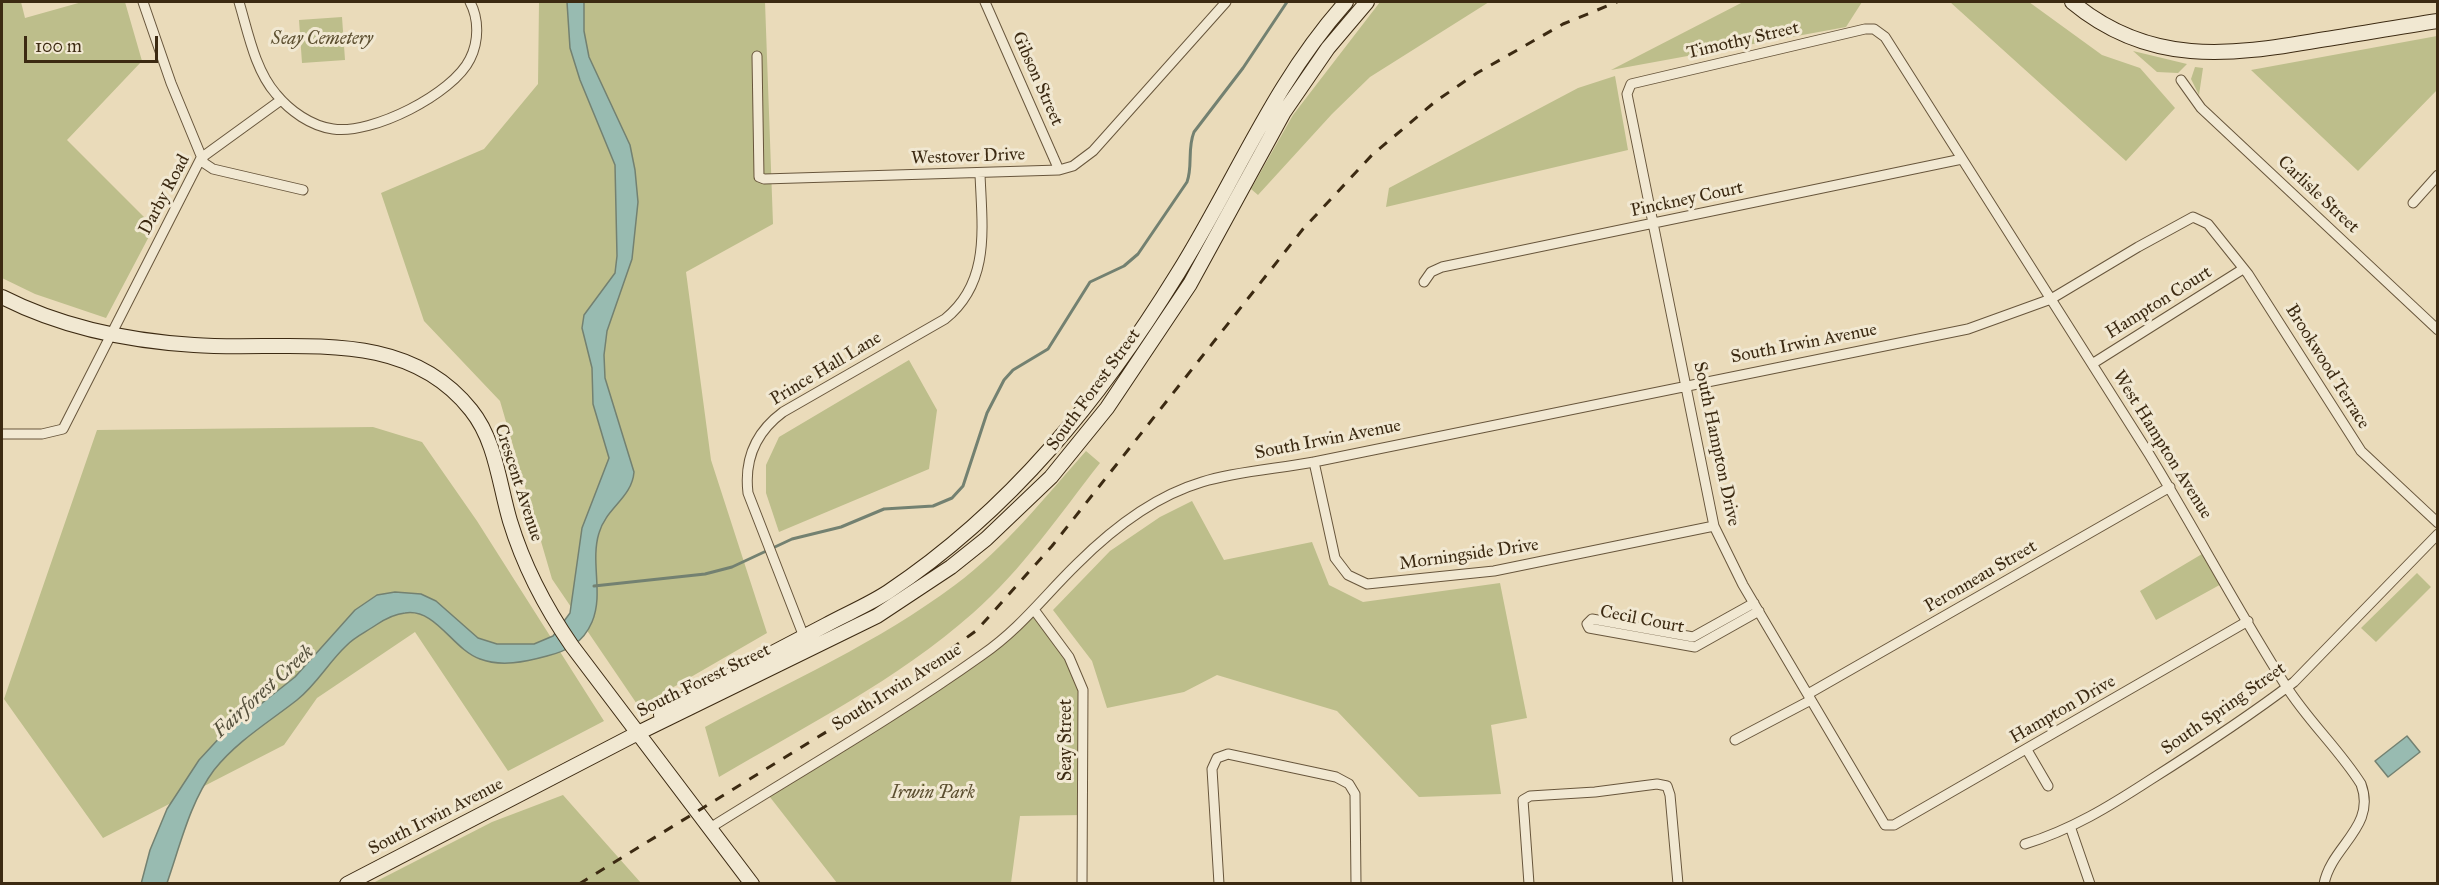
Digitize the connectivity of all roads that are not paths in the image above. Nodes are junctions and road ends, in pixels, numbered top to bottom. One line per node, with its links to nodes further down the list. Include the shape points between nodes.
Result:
1 (143, 2): 16 (street)
2 (239, 2): 15 (street, via 256,56)
3 (470, 2): 15 (street, via 477,34 467,64 446,85 405,112 369,127 332,129 309,121)
4 (985, 2): 18 (street, Gibson Street)
5 (1226, 2): 18 (street, Westover Drive, via 1093,152)
6 (1346, 2): 42 (street, South Forest Street, via 1271,104 1155,311 1062,438 996,506 924,567 885,594)
7 (1367, 2): 44 (street, South Forest Street, via 1328,48 1290,104 1184,294 1080,444 1019,509 951,567 877,616)
8 (2072, 2): 9 (street)
9 (2088, 6): 10 (street, via 2150,44 2215,54)
10 (2438, 21)
11 (1874, 28): 14 (street, Timothy Street, via 1636,81); 17 (street, West Hampton Avenue, via 1885,37)
12 (758, 56): 19 (street, Westover Drive, via 759,177)
13 (2181, 80): 29 (street, Carlisle Street, via 2201,108)
14 (1627, 94): 24 (street, South Hampton Drive)
15 (281, 100): 16 (street, Darby Road)
16 (201, 158): 21 (street, via 213,169); 30 (street, Darby Road)
17 (1962, 159): 24 (street, Pinckney Court); 28 (street, West Hampton Avenue)
18 (1059, 170): 19 (street, Westover Drive)
19 (980, 174): 42 (street, Prince Hall Lane, via 981,257 975,281 963,303 945,319 783,412 759,437 749,458 747,481 752,504)
20 (2438, 175): 22 (street)
21 (303, 190)
22 (2412, 203)
23 (2200, 218): 25 (street, Brookwood Terrace); 28 (street, South Irwin Avenue, via 2186,219)
24 (1654, 224): 26 (street, Pinckney Court, via 1442,267 1431,272); 32 (street, South Hampton Drive)
25 (2243, 269): 31 (street, Hampton Court); 36 (street, Brookwood Terrace, via 2361,451)
26 (1424, 282)
27 (2, 297): 30 (street, Crescent Avenue, via 58,320)
28 (2051, 299): 31 (street, West Hampton Avenue); 32 (street, South Irwin Avenue, via 1950,333)
29 (2438, 330)
30 (112, 334): 33 (street, Darby Road, via 63,429 42,434); 47 (street, Crescent Avenue, via 203,346 348,347 389,355 424,370 456,393 480,424 518,544 545,606)
31 (2092, 364): 35 (street, West Hampton Avenue)
32 (1686, 387): 34 (street, South Irwin Avenue); 37 (street, South Hampton Drive)
33 (2, 434)
34 (1314, 462): 37 (street, Morningside Drive, via 1335,558 1348,575 1367,584 1494,571); 40 (street, South Irwin Avenue, via 1214,478 1155,504 1077,563)
35 (2170, 487): 41 (street, West Hampton Avenue); 46 (street, Peronneau Street)
36 (2438, 523)
37 (1714, 526): 39 (street, South Hampton Drive)
38 (2438, 534): 45 (street, South Spring Street)
39 (1756, 607): 43 (street, Cecil Court); 46 (street, South Hampton Drive)
40 (1035, 611): 52 (street, South Irwin Avenue, via 1008,636 952,676); 57 (street, Seay Street, via 1069,657 1083,690)
41 (2248, 621): 45 (street, West Hampton Avenue); 49 (street, Hampton Drive)
42 (802, 637): 44 (street, Prince Hall Lane); 47 (street, South Forest Street, via 675,704)
43 (1694, 642): 43 (street, Cecil Court, via 1592,619 1587,624 1589,628)
44 (812, 650): 47 (street, South Forest Street)
45 (2286, 688): 53 (street, South Spring Street, via 2207,745); 63 (street, West Hampton Avenue, via 2357,776 2365,792 2363,819 2330,867)
46 (1809, 697): 48 (street, Peronneau Street); 51 (street, South Hampton Drive, via 1881,822)
47 (638, 733): 52 (street, Crescent Avenue); 55 (street, South Irwin Avenue)
48 (1735, 740)
49 (2027, 750): 50 (street); 51 (street, Hampton Drive)
50 (2048, 786)
51 (1894, 825)
52 (710, 828): 56 (street, Crescent Avenue)
53 (2071, 829): 54 (street, South Spring Street); 62 (street)
54 (2025, 844)
55 (347, 884)
56 (752, 884)
57 (1082, 884)
58 (1219, 884): 59 (street, via 1212,769 1217,758 1228,754 1336,777 1349,784 1356,802)
59 (1356, 884)
60 (1529, 884): 61 (street, via 1523,800 1530,796 1657,784 1667,786)
61 (1678, 884)
62 (2090, 884)
63 (2324, 884)

